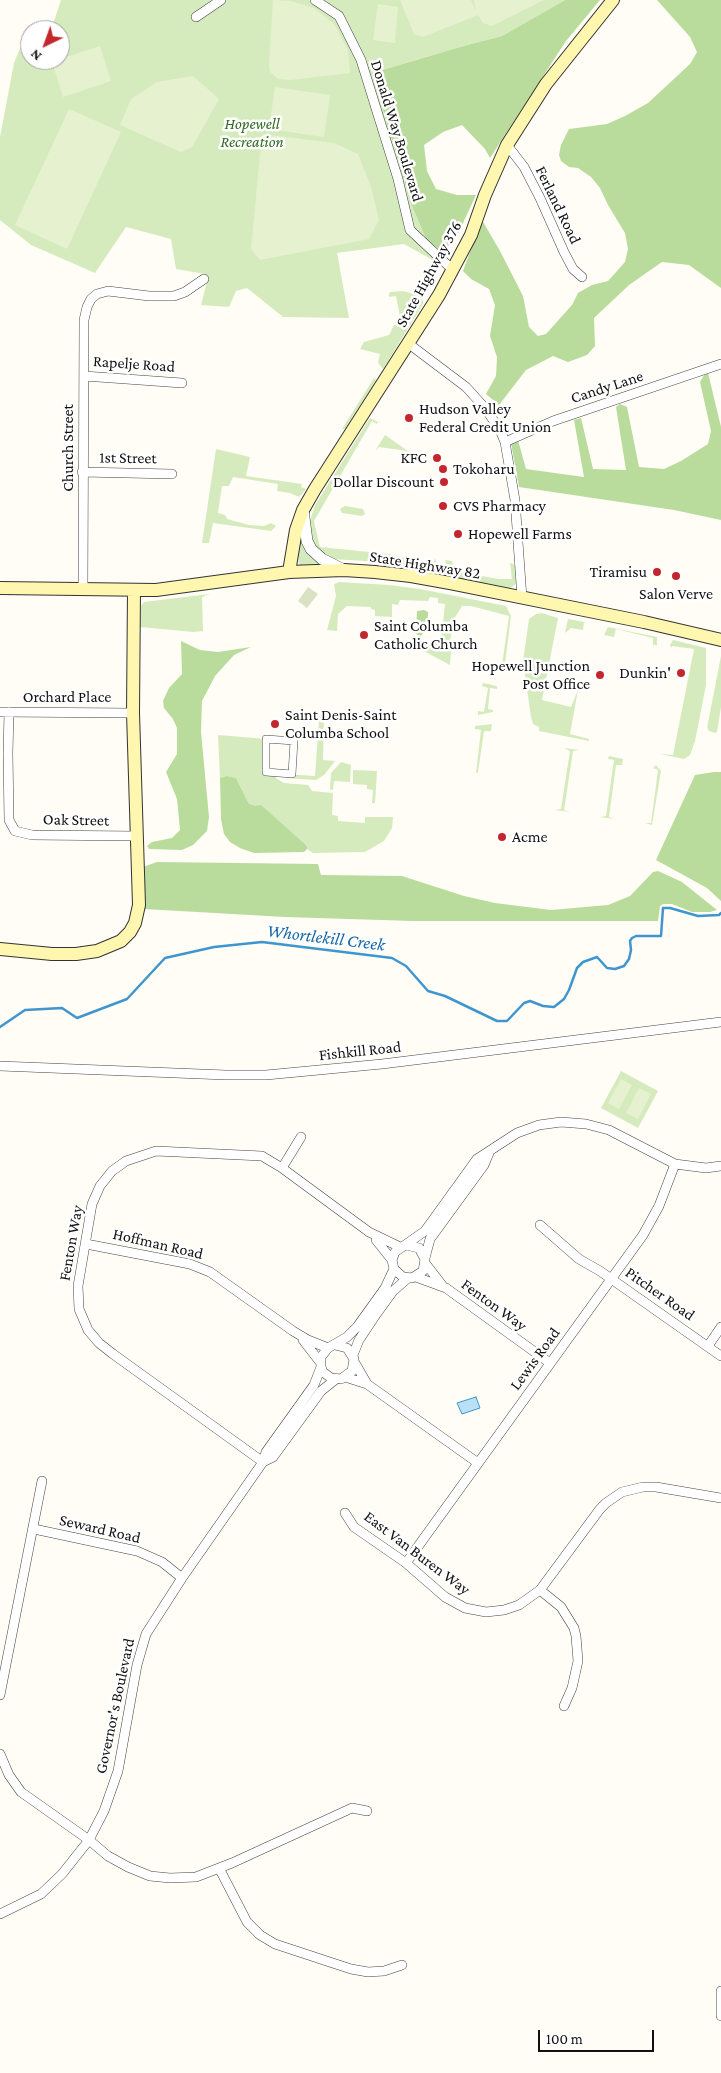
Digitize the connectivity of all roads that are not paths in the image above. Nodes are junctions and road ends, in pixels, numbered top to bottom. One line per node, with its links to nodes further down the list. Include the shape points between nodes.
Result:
1 (221, 0): 4 (street)
2 (315, 0): 6 (street, Donald Way Boulevard, via 339,16 361,60 398,179 410,230)
3 (614, 0): 5 (main road, State Highway 376, via 546,84)
4 (196, 17)
5 (507, 145): 6 (main road, State Highway 376, via 471,235); 7 (street, Ferland Road, via 524,167 564,252 573,269)
6 (453, 270): 9 (main road, State Highway 376)
7 (582, 277)
8 (204, 279): 11 (street, Church Street, via 174,296 97,294 91,299 84,320)
9 (409, 344): 13 (street, via 466,387 485,408); 16 (main road, State Highway 376)
10 (721, 364): 13 (street, Candy Lane, via 552,421)
11 (84, 376): 12 (street, Rapelje Road); 14 (street, Church Street)
12 (182, 383)
13 (505, 442): 22 (street, via 515,500)
14 (82, 472): 15 (street, 1st Street); 20 (street, Church Street)
15 (172, 474)
16 (304, 510): 17 (street, via 306,541 322,558); 18 (main road, State Highway 376, via 296,530)
17 (344, 570): 18 (main road, State Highway 82); 22 (main road, State Highway 82, via 411,576)
18 (288, 572): 21 (main road, State Highway 82, via 187,587)
19 (0, 588): 20 (main road, State Highway 82)
20 (83, 589): 21 (main road, State Highway 82)
21 (134, 590): 25 (main road)
22 (522, 598): 23 (main road, State Highway 82)
23 (721, 640)
24 (5, 712): 25 (street, Orchard Place); 27 (street, Oak Street, via 9,820 15,831 32,835)
25 (133, 713): 27 (main road)
26 (278, 773): 26 (street, via 292,774 294,741 266,739 266,772)
27 (136, 836): 28 (main road, via 139,912 130,932 121,941 97,951 76,954)
28 (0, 950)
29 (721, 1022): 30 (street, Fishkill Road, via 266,1075)
30 (0, 1066)
31 (301, 1137): 35 (street)
32 (489, 1153): 33 (street, via 510,1136 539,1125 561,1122 609,1130); 39 (street, via 477,1159 421,1236); 40 (street, via 484,1165 430,1240)
33 (675, 1164): 34 (street, via 706,1168); 43 (street, Lewis Road, via 659,1206)
34 (721, 1166)
35 (282, 1168): 37 (street, Fenton Way); 38 (street, Fenton Way, via 262,1156 251,1155 156,1151 126,1160 100,1186 92,1204)
36 (540, 1225): 43 (street, Pitcher Road, via 579,1260)
37 (369, 1232): 39 (street, Fenton Way); 41 (street, Fenton Way, via 383,1246)
38 (86, 1244): 46 (street, Hoffman Road, via 190,1264 210,1272); 55 (street, Fenton Way, via 78,1286 79,1309 88,1330 99,1343)
39 (403, 1246): 40 (street, via 418,1248); 41 (street, via 395,1252)
40 (425, 1261): 42 (street, via 423,1271); 44 (street, Fenton Way)
41 (393, 1264): 42 (street, via 399,1275); 47 (street, via 384,1288 357,1327 348,1337)
42 (412, 1277): 44 (street, Fenton Way); 50 (street, via 393,1291 377,1313 359,1340)
43 (612, 1279): 48 (street, Pitcher Road); 51 (street, Lewis Road)
44 (446, 1288): 51 (street, Fenton Way)
45 (721, 1328): 48 (street)
46 (294, 1331): 47 (street, Hoffman Road, via 308,1340); 52 (street, Hoffman Road)
47 (331, 1346): 50 (street, via 347,1348); 52 (street, via 324,1352)
48 (708, 1346): 49 (street, Pitcher Road)
49 (721, 1356)
50 (354, 1359): 53 (street, via 352,1372); 54 (street)
51 (550, 1363): 56 (street, Lewis Road)
52 (321, 1364): 53 (street, via 327,1375); 55 (street, Governor's Boulevard, via 314,1385 266,1452)
53 (341, 1378): 54 (street); 55 (street, Governor's Boulevard, via 321,1391 273,1457)
54 (367, 1384): 56 (street)
55 (264, 1462): 62 (street, Governor's Boulevard)
56 (478, 1463): 61 (street, Lewis Road)
57 (42, 1481): 60 (street)
58 (721, 1498): 63 (street, East Van Buren Way, via 656,1486 622,1492 600,1509)
59 (345, 1513): 61 (street, East Van Buren Way, via 354,1527)
60 (34, 1530): 62 (street, Seward Road, via 137,1551 162,1562); 64 (street)
61 (406, 1563): 63 (street, East Van Buren Way, via 445,1597 475,1610 486,1612 512,1608)
62 (182, 1578): 68 (street, Governor's Boulevard, via 146,1634 137,1665 118,1771 104,1811)
63 (540, 1590): 65 (street, via 561,1607 576,1636 578,1660)
64 (0, 1695)
65 (564, 1706)
66 (0, 1754): 68 (street, via 21,1792)
67 (367, 1811): 69 (street, via 352,1808)
68 (89, 1840): 69 (street, via 108,1856 150,1876 196,1877); 70 (street, Governor's Boulevard, via 41,1894)
69 (219, 1868): 71 (street, via 247,1922 275,1944 368,1972)
70 (0, 1914)
71 (402, 1965)
72 (721, 1991): 73 (street)
73 (721, 2016)

